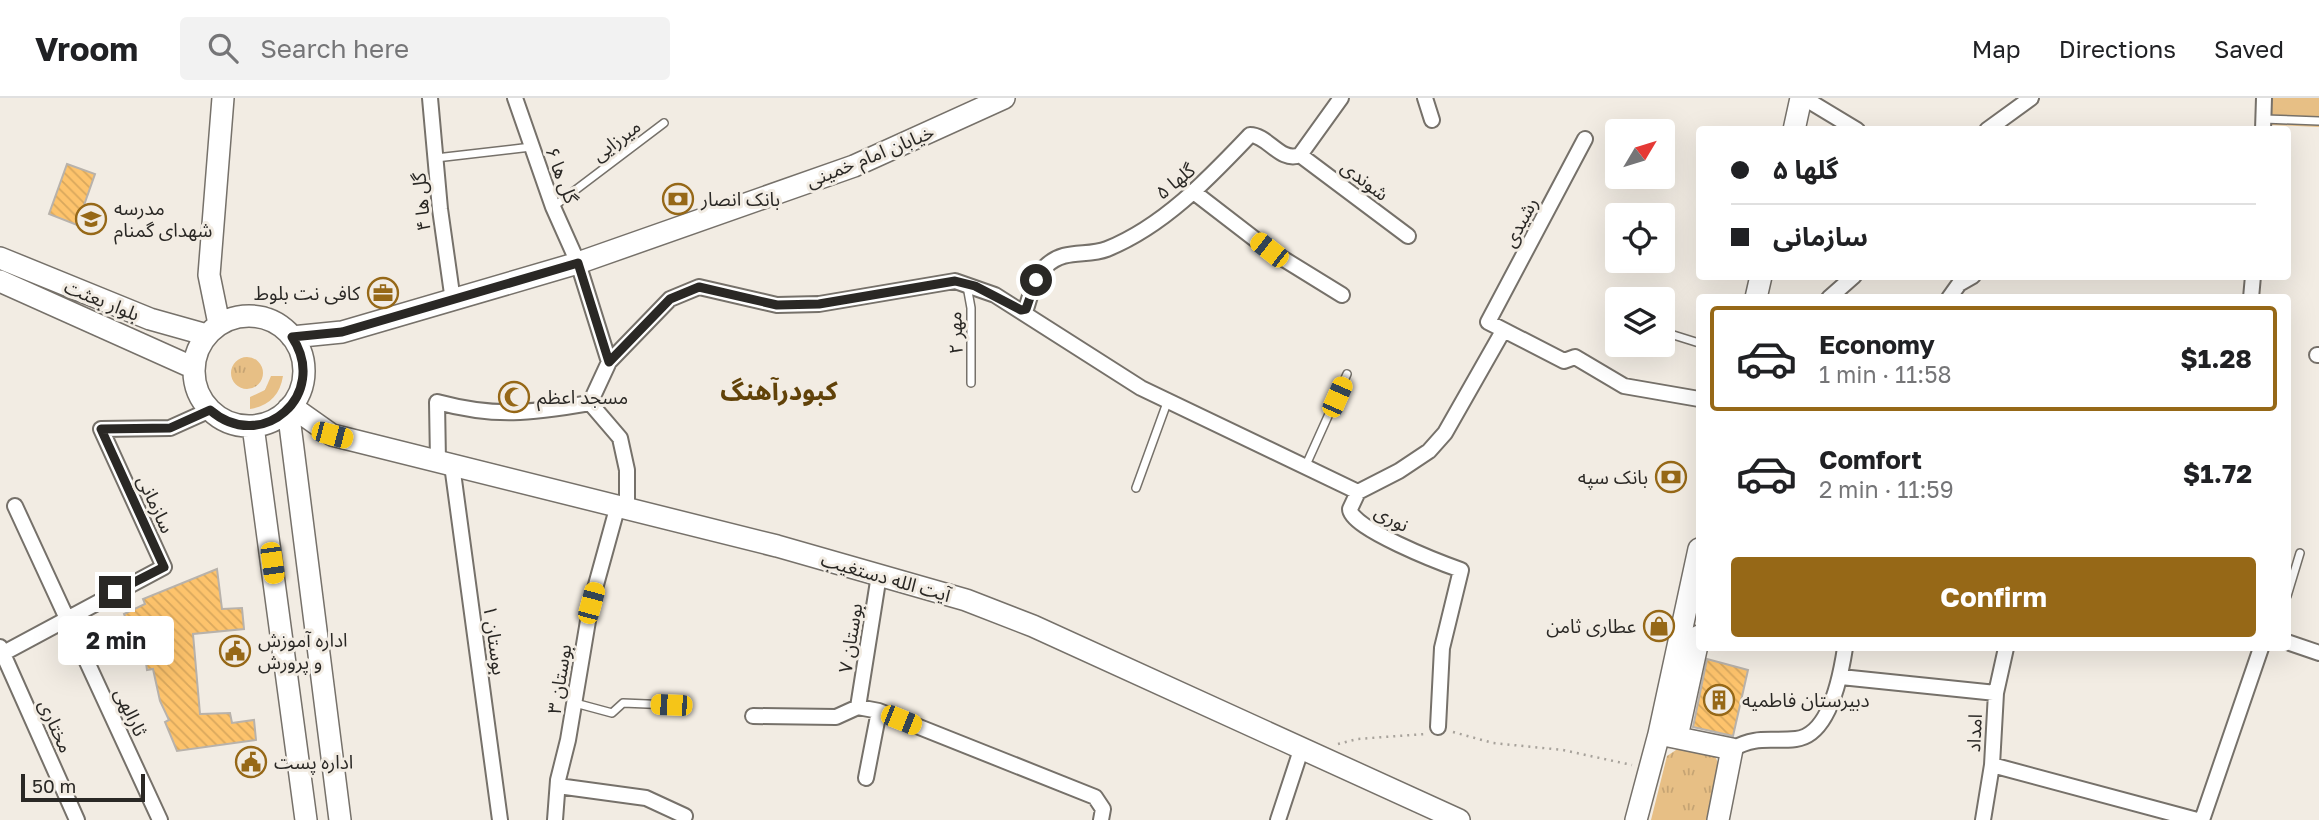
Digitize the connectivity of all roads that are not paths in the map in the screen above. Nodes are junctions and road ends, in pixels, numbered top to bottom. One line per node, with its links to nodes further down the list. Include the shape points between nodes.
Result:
1 (223, 98): 35 (main road, via 209,275)
2 (430, 98): 20 (street, گل ها ۴)
3 (515, 98): 18 (street, گل ها ۶)
4 (1004, 98): 25 (main road, خیابان امام خمینی, via 854,166)
5 (1341, 98): 19 (street)
6 (1425, 98): 10 (street)
7 (1802, 98): 15 (main road); 16 (street)
8 (2031, 98): 13 (street, via 2016,107)
9 (2263, 98): 14 (street)
10 (1432, 120)
11 (2319, 121): 14 (lane)
12 (664, 123): 22 (lane, میرزایی)
13 (2008, 124)
14 (2264, 124)
15 (1795, 126)
16 (1850, 126)
17 (1585, 139): 36 (street, رشیدی, via 1488,322)
18 (531, 148): 20 (lane); 22 (street, گل ها ۶)
19 (1300, 155): 21 (street, گلها ۵, via 1285,155 1250,135); 23 (street, شوندی)
20 (436, 158): 33 (street, گل ها ۴)
21 (1195, 193): 32 (street, via 1269,250); 34 (street, گلها ۵, via 1105,249 1057,258 1036,280 1026,309)
22 (553, 207): 25 (street, گل ها ۶)
23 (1408, 236)
24 (0, 258): 35 (main road, بلوار بعثت, via 150,319)
25 (578, 263): 33 (main road, خیابان امام خمینی); 40 (street, گل ها ۶)
26 (1849, 280): 30 (street)
27 (1966, 280): 31 (street)
28 (0, 281): 41 (main road, بلوار بعثت)
29 (967, 283): 34 (street); 40 (street, via 955,281 819,304 777,305 699,287 670,299); 43 (lane, مهر ۲)
30 (1834, 294)
31 (1952, 294)
32 (1342, 295)
33 (453, 301): 38 (main road, خیابان امام خمینی, via 342,332)
34 (1021, 310): 45 (street, via 1141,388)
35 (213, 330): 38 (main road, via 232,318 256,316 279,325); 41 (main road, via 199,347)
36 (1503, 331): 44 (street, via 1564,361 1575,357 1624,386); 53 (street, نوری, via 1445,433 1429,451)
37 (1675, 336): 39 (lane)
38 (292, 337): 47 (main road, via 300,350 303,373 300,391)
39 (1696, 342)
40 (609, 362): 46 (street)
41 (194, 368): 48 (main road, via 196,387)
42 (1347, 374): 51 (lane)
43 (971, 383)
44 (1696, 398)
45 (1168, 400): 51 (street); 52 (lane)
46 (590, 403): 50 (street, بوستان ۱, via 508,415 436,402); 55 (street, بوستان ۳, via 620,438 626,470)
47 (289, 408): 49 (main road, via 272,421); 50 (main road, آیت الله دستغیب, via 332,435); 75 (main road)
48 (210, 410): 49 (main road, via 235,424); 60 (street, سازمانی, via 170,428 101,429 164,567)
49 (253, 426): 77 (main road)
50 (445, 463): 55 (main road, آیت الله دستغیب); 90 (street, بوستان ۱)
51 (1306, 465): 53 (street)
52 (1136, 488)
53 (1358, 492): 76 (street, نوری, via 1350,509 1354,519 1461,570 1442,648)
54 (15, 506): 60 (street, ثارالهی)
55 (622, 506): 58 (main road, آیت الله دستغیب); 70 (street, بوستان ۳, via 591,603)
56 (2300, 553): 59 (lane)
57 (1696, 567): 78 (main road)
58 (879, 575): 72 (street, بوستان ۷); 79 (main road, آیت الله دستغیب, via 1002,613)
59 (2291, 583)
60 (66, 617): 66 (street, سازمانی); 87 (street, ثارالهی)
61 (2291, 643): 67 (street)
62 (1696, 646): 78 (main road)
63 (1845, 651): 68 (street)
64 (2005, 651): 69 (street, امداد)
65 (2260, 651): 99 (street)
66 (1, 652): 86 (street, مختاری)
67 (2319, 653)
68 (1841, 677): 69 (street); 80 (street, via 1829,708 1807,735 1759,738)
69 (1996, 693): 81 (street, امداد)
70 (575, 703): 71 (lane, via 612,713 623,703); 83 (street, بوستان ۳)
71 (671, 705)
72 (858, 707): 73 (street); 74 (street, via 836,717)
73 (879, 711): 82 (street); 92 (street, via 1095,797 1103,809)
74 (753, 716)
75 (328, 724): 77 (main road); 89 (main road)
76 (1438, 727)
77 (293, 728): 88 (main road)
78 (1668, 736): 80 (main road); 95 (main road, via 1649,768)
79 (1307, 749): 84 (main road, آیت الله دستغیب); 93 (street)
80 (1732, 749): 96 (main road)
81 (1992, 765): 97 (street, امداد); 98 (street)
82 (866, 778)
83 (558, 786): 85 (street, via 646,798); 91 (street, بوستان ۳)
84 (1427, 813): 94 (main road, آیت الله دستغیب)
85 (685, 816)
86 (77, 820)
87 (160, 820)
88 (306, 820)
89 (340, 820)
90 (500, 820)
91 (555, 820)
92 (1101, 820)
93 (1278, 820)
94 (1459, 820)
95 (1636, 820)
96 (1718, 820)
97 (1983, 820)
98 (2197, 820)
99 (2202, 820)

